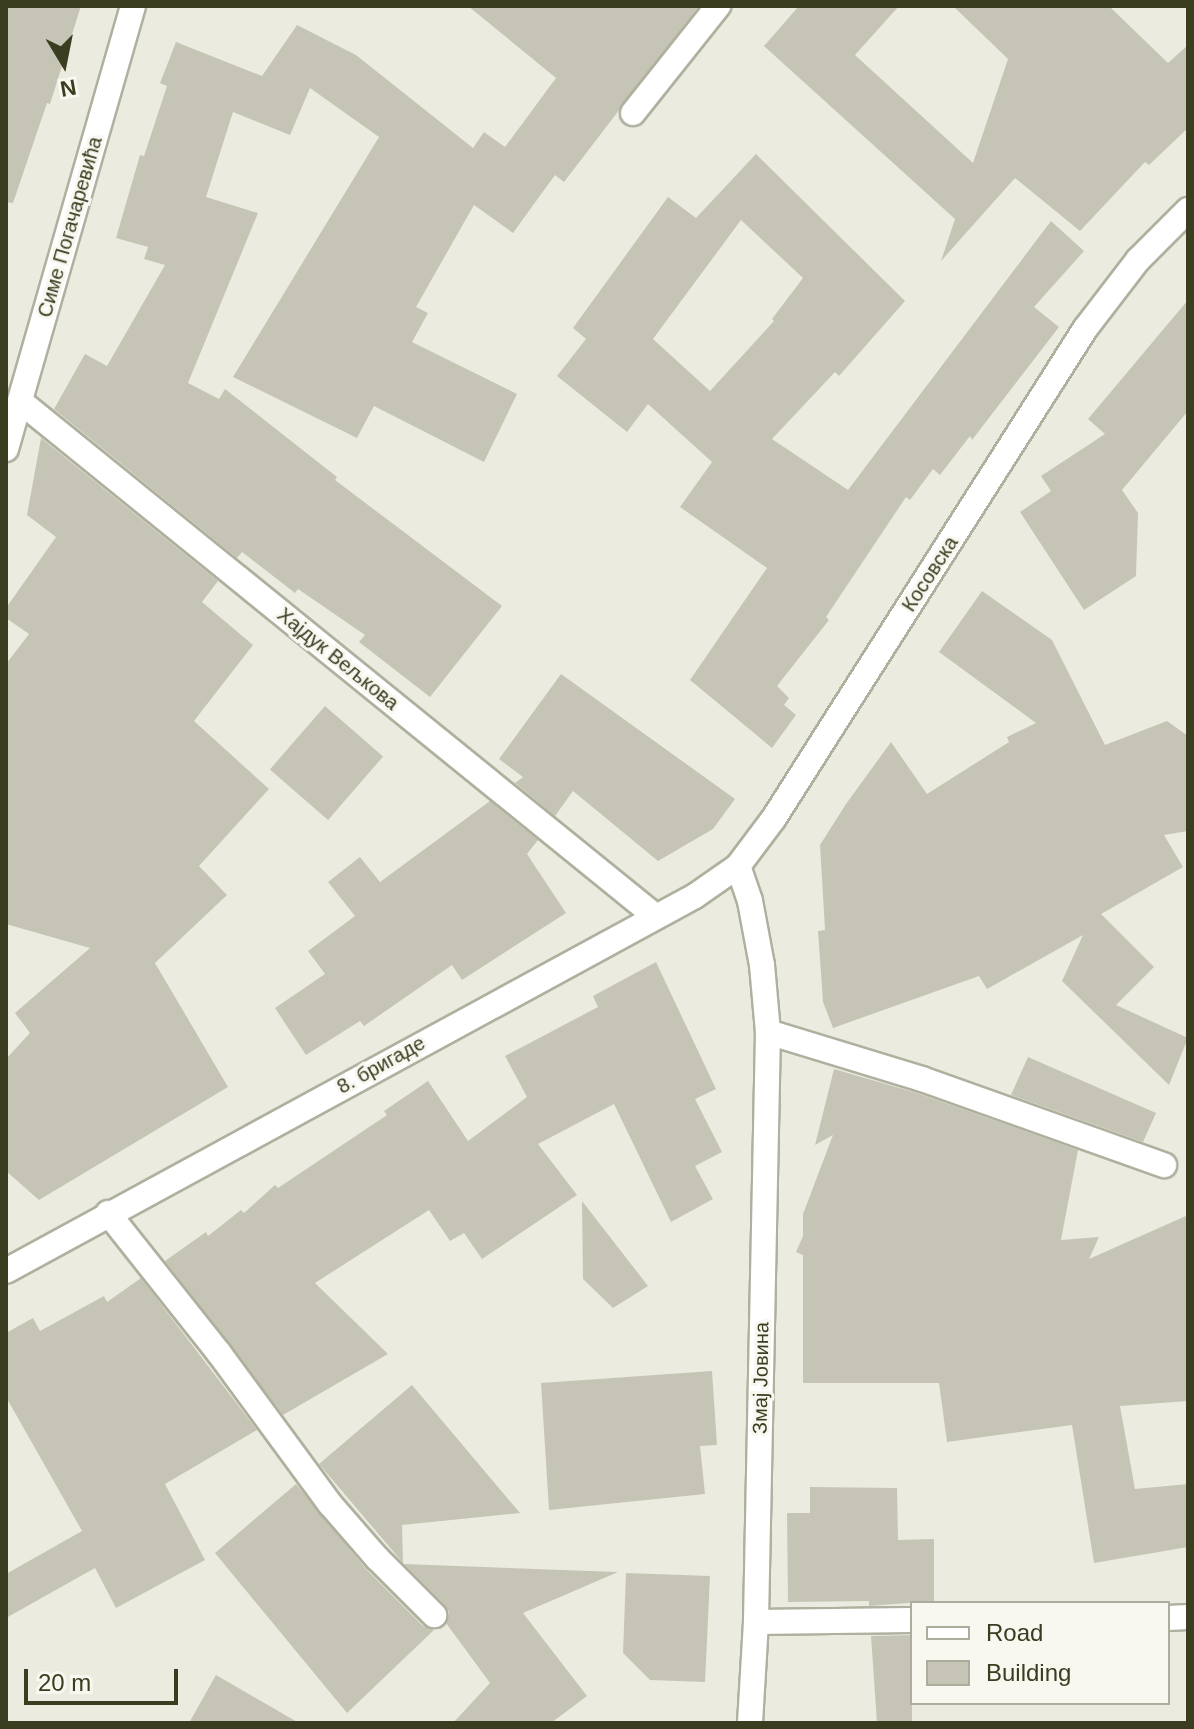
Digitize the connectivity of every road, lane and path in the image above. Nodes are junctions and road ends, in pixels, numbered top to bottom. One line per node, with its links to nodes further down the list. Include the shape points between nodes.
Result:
1 (133, 6): 5 (street, Симе Погачаревића)
2 (718, 6): 3 (street)
3 (633, 113)
4 (1188, 210): 7 (street, Косовска, via 1138,260 1085,329 774,818)
5 (13, 399): 6 (street, Симе Погачаревића); 8 (street, Хајдук Вељкова)
6 (6, 449)
7 (738, 866): 8 (street, Косовска); 9 (street, Змај Јовина, via 762,965)
8 (655, 916): 11 (street, 8. бригаде)
9 (768, 1032): 10 (street, via 922,1079); 15 (street, Змај Јовина)
10 (1164, 1165)
11 (108, 1213): 12 (street, 8. бригаде); 13 (street, via 330,1504)
12 (6, 1271)
13 (434, 1615)
14 (910, 1620): 15 (street)
15 (756, 1622): 16 (street, Змај Јовина)
16 (750, 1723)

